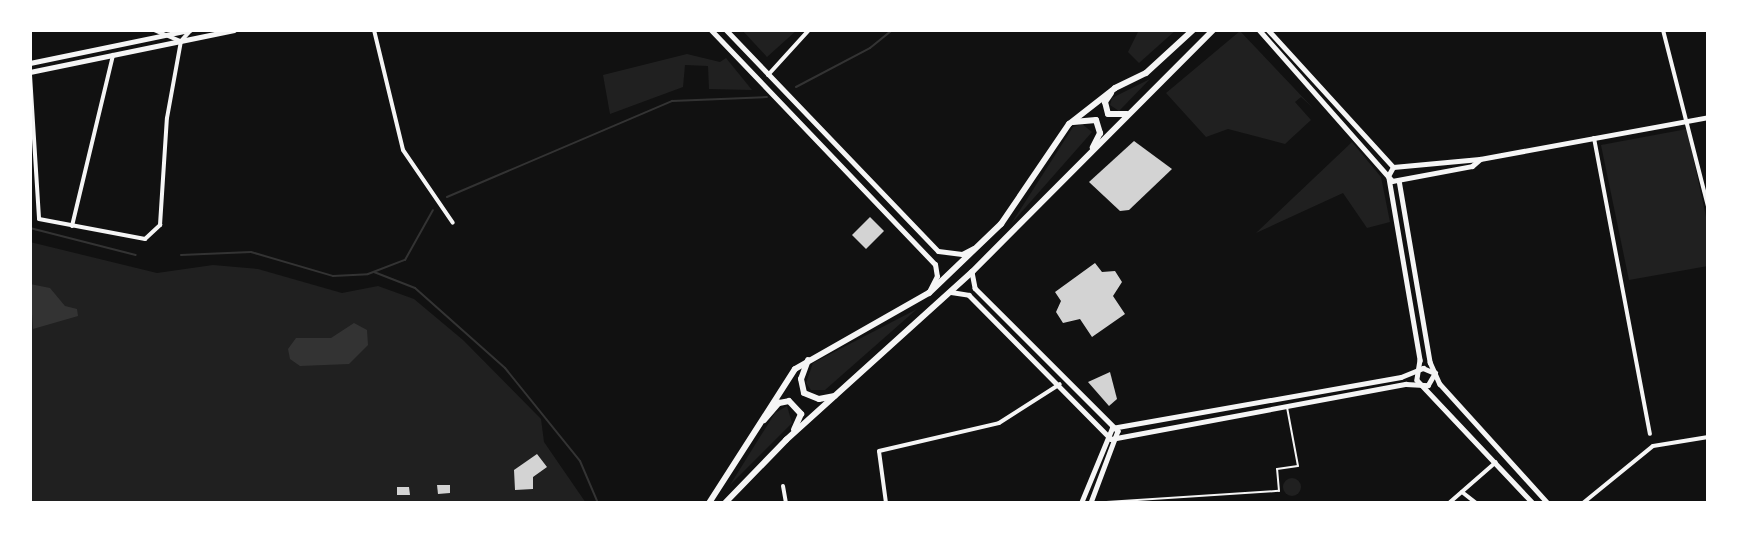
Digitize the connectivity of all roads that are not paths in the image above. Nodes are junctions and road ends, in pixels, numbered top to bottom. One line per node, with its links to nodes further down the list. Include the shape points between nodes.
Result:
1 (154, 30): 13 (street)
2 (190, 30): 13 (street); 14 (street)
3 (234, 30): 14 (street)
4 (374, 30): 33 (street, via 403,150)
5 (711, 30): 30 (main road)
6 (726, 30): 18 (main road)
7 (809, 30): 18 (street)
8 (1193, 30): 19 (main road, via 1146,73)
9 (1213, 30): 20 (main road)
10 (1259, 30): 29 (main road)
11 (1268, 30): 27 (main road)
12 (1663, 30): 22 (street)
13 (167, 34): 14 (street); 16 (street)
14 (181, 41): 15 (street); 34 (street, via 162,154 160,225 145,239)
15 (113, 55): 17 (street); 34 (street)
16 (30, 63)
17 (30, 73): 34 (street, via 39,219)
18 (768, 75): 28 (main road)
19 (1115, 88): 20 (main road, via 1105,102 1108,114 1119,117); 23 (main road)
20 (1137, 107): 25 (main road)
21 (1708, 119): 22 (main road)
22 (1689, 121): 24 (main road); 32 (street)
23 (1069, 124): 25 (main road, via 1096,120 1100,133); 35 (main road)
24 (1594, 138): 26 (main road); 48 (street)
25 (1092, 150): 36 (main road)
26 (1480, 159): 27 (main road); 31 (main road, via 1472,166)
27 (1396, 167): 29 (main road); 31 (main road)
28 (863, 173): 30 (main road); 35 (main road, via 938,250 962,254)
29 (1388, 177): 31 (main road); 40 (street)
30 (857, 179): 37 (main road, via 935,264 937,276)
31 (1400, 180): 41 (street)
32 (1708, 206)
33 (453, 223)
34 (72, 226)
35 (984, 243): 37 (main road)
36 (972, 272): 38 (main road); 47 (street, via 975,288)
37 (929, 293): 39 (main road)
38 (949, 293): 42 (street, via 969,295); 44 (main road)
39 (808, 360): 44 (main road, via 801,379 804,393 819,399); 46 (main road, via 785,380)
40 (1419, 371): 41 (street, via 1429,368); 43 (street, via 1418,380); 47 (street)
41 (1435, 373): 43 (street, via 1433,382); 53 (street)
42 (1060, 384): 49 (street); 60 (street, via 999,423 879,451)
43 (1425, 385): 45 (street); 54 (street)
44 (837, 395): 52 (main road)
45 (1287, 407): 51 (street); 62 (lane, via 1298,466 1277,470 1279,491)
46 (757, 429): 52 (main road, via 779,404 796,403 801,419); 57 (main road)
47 (1115, 429): 49 (street); 51 (street)
48 (1650, 434)
49 (1107, 435): 51 (street); 61 (street)
50 (1708, 437): 67 (street, via 1653,446)
51 (1116, 438): 62 (street)
52 (786, 440): 58 (main road)
53 (1504, 455): 54 (street); 66 (street)
54 (1497, 462): 56 (street); 65 (street)
55 (783, 486): 59 (street)
56 (1462, 492): 63 (street); 64 (street)
57 (709, 503)
58 (725, 503)
59 (786, 503)
60 (886, 503)
61 (1081, 503)
62 (1091, 503)
63 (1449, 503)
64 (1476, 503)
65 (1533, 503)
66 (1548, 503)
67 (1583, 503)

